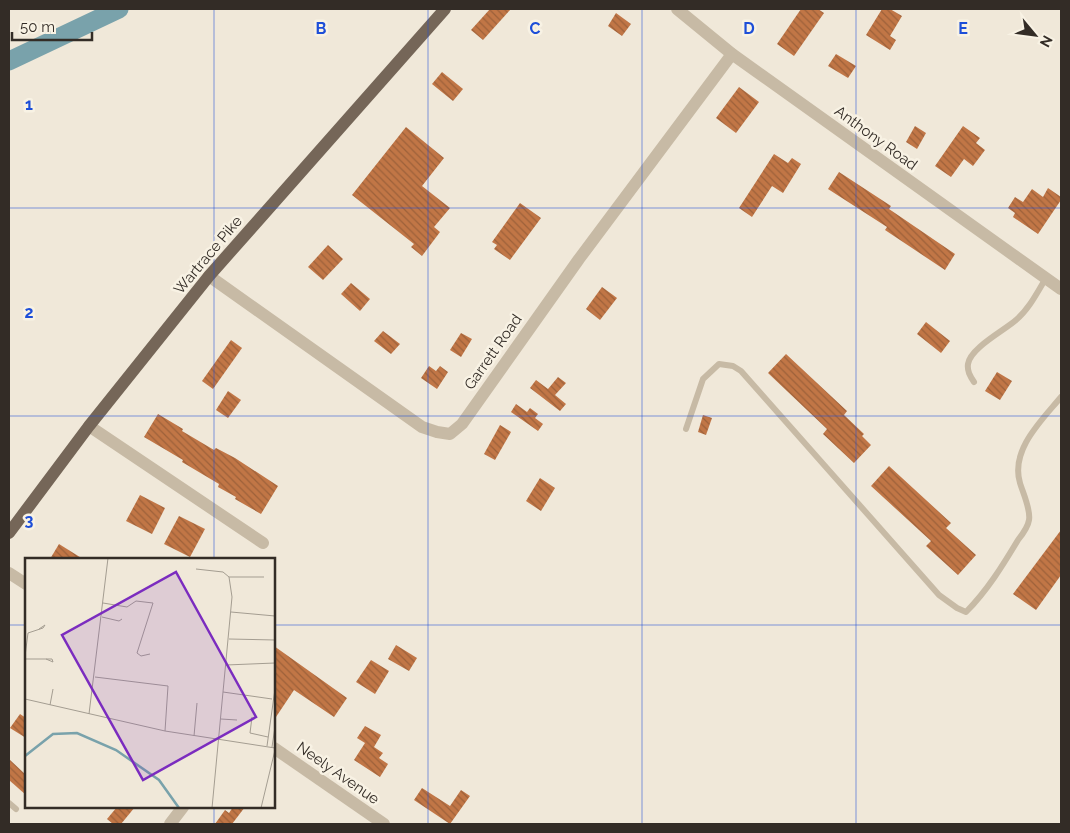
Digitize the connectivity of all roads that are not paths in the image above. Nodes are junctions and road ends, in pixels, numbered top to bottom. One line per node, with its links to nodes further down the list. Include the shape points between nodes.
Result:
1 (444, 9): 4 (main road, Wartrace Pike)
2 (677, 9): 3 (street, Anthony Road)
3 (732, 54): 4 (street, Garrett Road, via 579,259 462,424 450,434 422,426); 5 (street, Anthony Road)
4 (209, 276): 9 (main road, Wartrace Pike)
5 (1046, 278): 6 (street, Anthony Road); 7 (lane, via 1017,319 983,344 968,361)
6 (1061, 289)
7 (974, 382)
8 (1061, 397): 10 (lane, via 1028,440 1018,463 1029,519 1002,566 966,612 939,595 741,371 719,364 703,379)
9 (89, 426): 11 (main road, Wartrace Pike); 12 (street)
10 (686, 430)
11 (9, 533)
12 (263, 543)
13 (9, 573): 14 (street)
14 (25, 583)
15 (275, 749): 20 (street, Neely Avenue)
16 (9, 803): 18 (lane)
17 (182, 808): 19 (street)
18 (16, 809)
19 (170, 824)
20 (384, 824)

